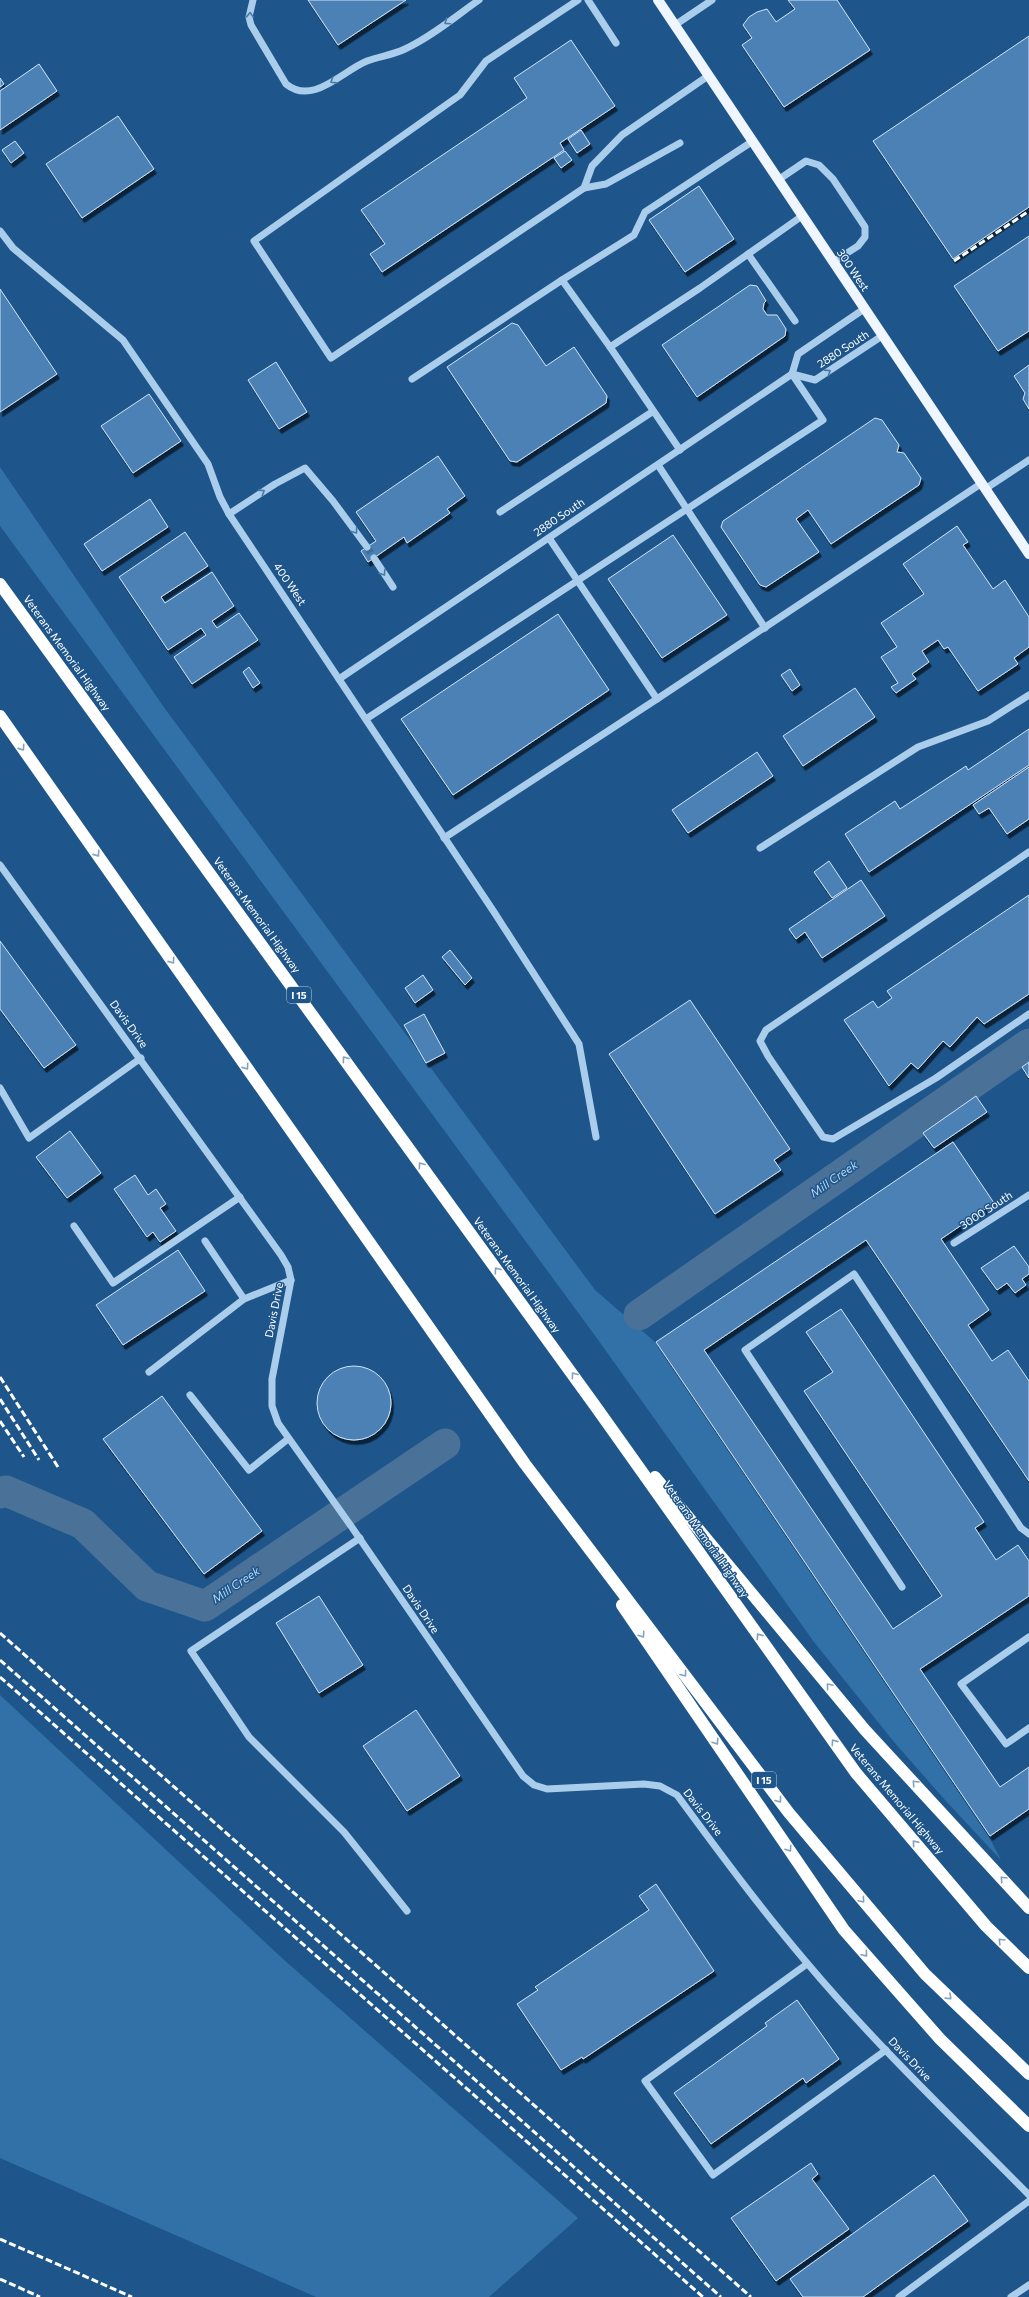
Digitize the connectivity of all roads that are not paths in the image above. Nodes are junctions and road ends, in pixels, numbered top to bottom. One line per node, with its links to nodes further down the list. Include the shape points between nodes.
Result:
1 (253, 0): 2 (street, one-way to 1, via 407,48 367,61 312,91 301,92 286,84 251,25 249,16)
2 (479, 0)
3 (578, 0): 13 (street, via 486,61 460,95 254,241 331,358)
4 (588, 0): 8 (street)
5 (658, 0): 7 (main road, 300 West)
6 (712, 0): 7 (street)
7 (675, 25): 9 (main road, 300 West)
8 (616, 43)
9 (708, 76): 10 (main road, 300 West); 13 (street, via 622,135 592,166)
10 (753, 141): 12 (main road, 300 West); 18 (street, via 645,212 634,235)
11 (680, 143): 13 (street, via 606,184)
12 (778, 180): 14 (main road, 300 West); 17 (street, via 806,161 819,165 833,179 865,228 865,238 858,246)
13 (584, 188)
14 (802, 216): 16 (street); 17 (main road, 300 West)
15 (0, 231): 32 (street, 400 West, via 13,248 123,340 208,464 217,492)
16 (748, 254): 20 (street); 22 (street)
17 (833, 262): 19 (main road, 300 West)
18 (562, 280): 22 (street); 24 (street)
19 (864, 309): 21 (main road, 300 West); 23 (street, 2880 South, via 798,354)
20 (795, 320)
21 (882, 336): 23 (street, 2880 South, one-way to 21, via 814,380); 29 (main road, 300 West)
22 (610, 347): 25 (street)
23 (792, 374): 26 (street, 2880 South); 30 (street, via 823,420)
24 (412, 379)
25 (652, 412): 26 (street); 31 (street)
26 (680, 450): 28 (street, 2880 South)
27 (1029, 460): 29 (street)
28 (658, 465): 30 (street); 33 (street, 2880 South)
29 (983, 486): 35 (main road, 300 West); 40 (street)
30 (686, 509): 37 (street); 40 (street)
31 (500, 512)
32 (229, 514): 34 (street, one-way to 34, via 304,468); 41 (street, 400 West)
33 (549, 538): 37 (street); 41 (street, 2880 South)
34 (367, 547)
35 (1029, 554)
36 (374, 558): 39 (street, one-way to 39)
37 (578, 581): 43 (street); 45 (street)
38 (0, 584): 63 (highway, Veterans Memorial Highway / I 15, one-way to 38)
39 (393, 587)
40 (765, 628): 43 (street)
41 (339, 679): 45 (street, 400 West)
42 (1029, 695): 47 (street, via 988,721 918,747)
43 (657, 700): 46 (street)
44 (0, 716): 65 (highway, I 15, one-way to 65)
45 (366, 719): 46 (street, 400 West)
46 (444, 838): 53 (street, 400 West, via 579,1044)
47 (760, 848)
48 (1029, 852): 50 (street, via 766,1030 760,1041 823,1137 833,1139 936,1078)
49 (0, 865): 51 (street, Davis Drive)
50 (1029, 1014)
51 (141, 1058): 52 (street, via 29,1138); 55 (street, Davis Drive)
52 (0, 1088)
53 (596, 1136)
54 (1029, 1195): 58 (street, 3000 South)
55 (240, 1197): 56 (street, via 114,1283); 59 (street, Davis Drive, via 281,1255 288,1267)
56 (74, 1226)
57 (205, 1241): 60 (street)
58 (954, 1243)
59 (291, 1280): 60 (street); 64 (street, Davis Drive, via 272,1379 272,1406 278,1423)
60 (244, 1298): 61 (street)
61 (149, 1372)
62 (190, 1395): 64 (street, via 249,1470)
63 (596, 1407): 71 (highway, one-way to 63, via 865,1730); 74 (highway, Veterans Memorial Highway / I 15, one-way to 63, via 986,1926 856,1773)
64 (288, 1439): 67 (street, Davis Drive)
65 (525, 1464): 76 (highway, I 15, one-way to 76, via 789,1813 925,1974); 77 (highway, one-way to 77, via 844,1930 940,2039)
66 (1029, 1534): 68 (street, via 1021,1528 854,1274 745,1350)
67 (360, 1538): 72 (street, via 191,1651 249,1737 344,1832); 73 (street, Davis Drive, via 523,1776 534,1785 547,1789 644,1784 670,1790 677,1795)
68 (902, 1587)
69 (1029, 1638): 70 (street, via 961,1684 1006,1744)
70 (1029, 1728)
71 (1029, 1908)
72 (407, 1911)
73 (807, 1964): 75 (street, Davis Drive); 75 (street, via 645,2081 713,2175)
74 (1029, 1968)
75 (886, 2050): 78 (street, Davis Drive)
76 (1029, 2074)
77 (1029, 2126)
78 (1029, 2195)
79 (1029, 2201): 81 (street)
80 (1029, 2285): 82 (street)
81 (899, 2297)
82 (1011, 2297)

